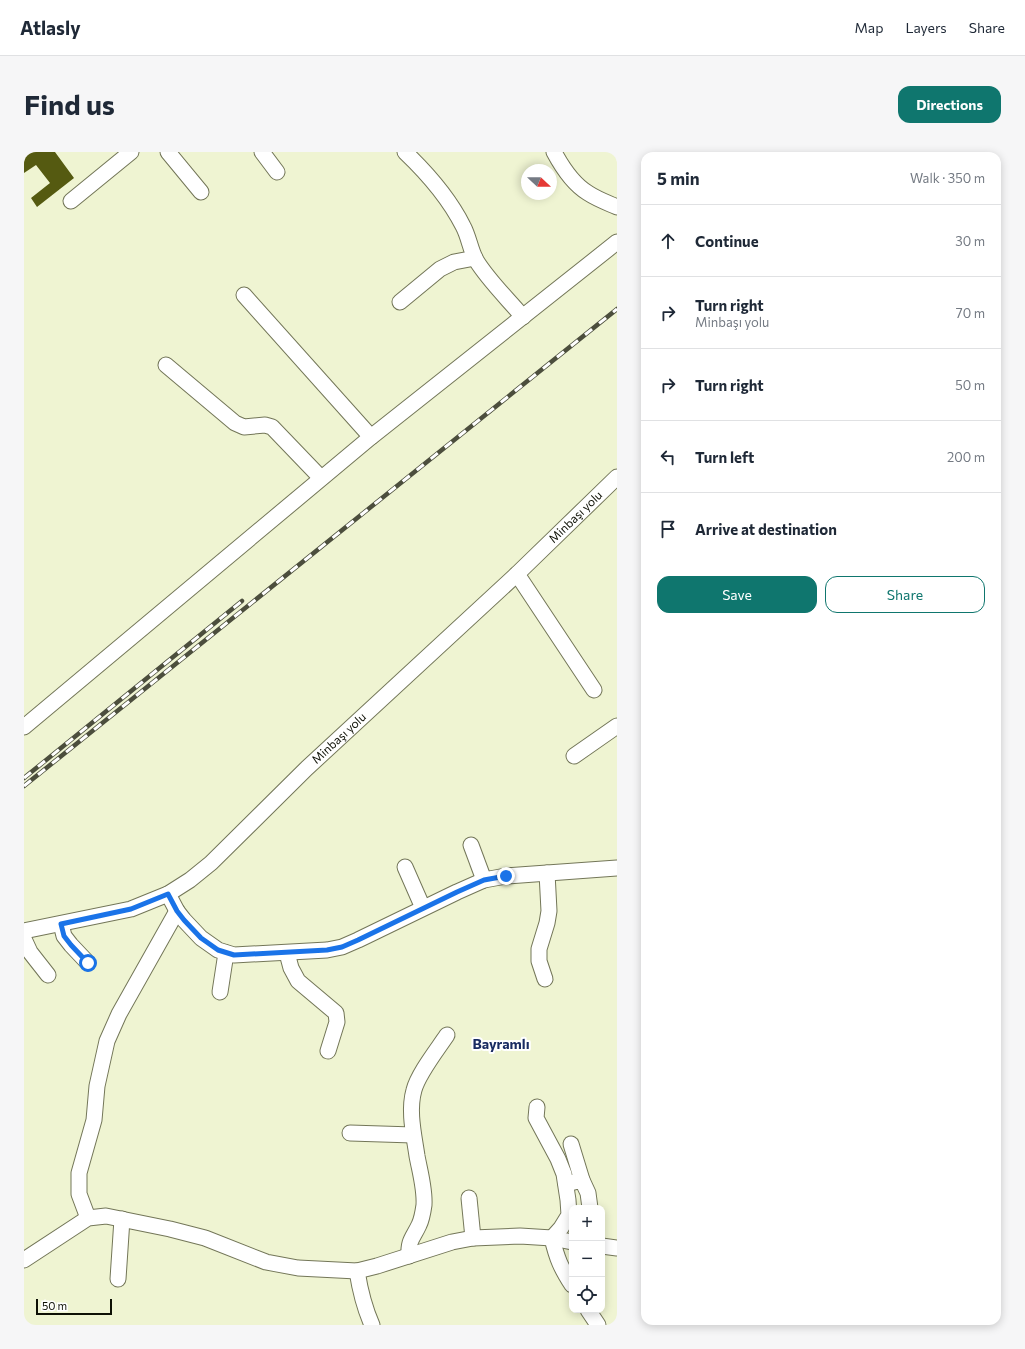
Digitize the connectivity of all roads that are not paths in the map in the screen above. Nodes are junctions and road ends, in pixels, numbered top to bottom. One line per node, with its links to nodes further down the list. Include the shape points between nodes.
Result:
1 (131, 152): 8 (street)
2 (168, 152): 7 (street)
3 (262, 152): 6 (street)
4 (404, 152): 11 (street, via 451,205 466,232)
5 (554, 152): 9 (street, via 574,182 587,193)
6 (277, 172)
7 (201, 192)
8 (71, 201)
9 (617, 207)
10 (617, 242): 14 (street)
11 (475, 258): 13 (street, via 454,262 440,269); 14 (street)
12 (244, 295): 16 (street)
13 (400, 302)
14 (523, 317): 16 (street)
15 (166, 365): 17 (street, via 235,423 244,427 272,427)
16 (371, 437): 17 (street)
17 (321, 478): 22 (street)
18 (615, 482): 19 (street, Minbaşı yolu)
19 (517, 574): 20 (street); 29 (street, Minbaşı yolu, via 307,768 211,863)
20 (594, 690)
21 (617, 726): 23 (street)
22 (24, 727)
23 (574, 756)
24 (471, 845): 28 (street)
25 (405, 868): 30 (street)
26 (617, 868): 27 (street)
27 (547, 873): 28 (street); 39 (street, via 549,911 539,949)
28 (484, 880): 30 (street)
29 (168, 894): 31 (street); 32 (street, Minbaşı yolu, via 131,909)
30 (423, 908): 36 (street, via 342,947)
31 (177, 911): 35 (street, via 201,938); 51 (street, via 119,1014 107,1041 97,1086 94,1120 79,1173 79,1194)
32 (61, 924): 33 (street, Minbaşı yolu); 37 (street, via 64,936)
33 (24, 931)
34 (24, 939): 38 (street, via 30,952)
35 (226, 953): 36 (street); 40 (street)
36 (287, 953): 42 (street, via 298,981 336,1013 337,1022)
37 (88, 963)
38 (48, 975)
39 (544, 979)
40 (220, 992)
41 (447, 1035): 45 (street, via 414,1090)
42 (328, 1051)
43 (537, 1107): 48 (street, via 536,1118 558,1159)
44 (350, 1133): 45 (street)
45 (413, 1135): 58 (street, via 424,1204 422,1218 411,1238)
46 (571, 1144): 47 (street)
47 (582, 1180): 48 (street); 50 (street)
48 (566, 1184): 54 (street, via 568,1215)
49 (469, 1198): 53 (street)
50 (590, 1205)
51 (88, 1218): 52 (street, via 106,1216); 59 (street)
52 (122, 1219): 60 (street, via 204,1238 266,1262 298,1268); 61 (street)
53 (473, 1238): 54 (street); 58 (street)
54 (552, 1238): 55 (street); 62 (street, via 561,1269)
55 (569, 1241)
56 (605, 1246): 57 (street)
57 (617, 1248)
58 (409, 1256): 60 (street)
59 (24, 1260)
60 (357, 1271): 64 (street, via 364,1304)
61 (118, 1279)
62 (569, 1281)
63 (590, 1313): 65 (street)
64 (372, 1325)
65 (598, 1325)

